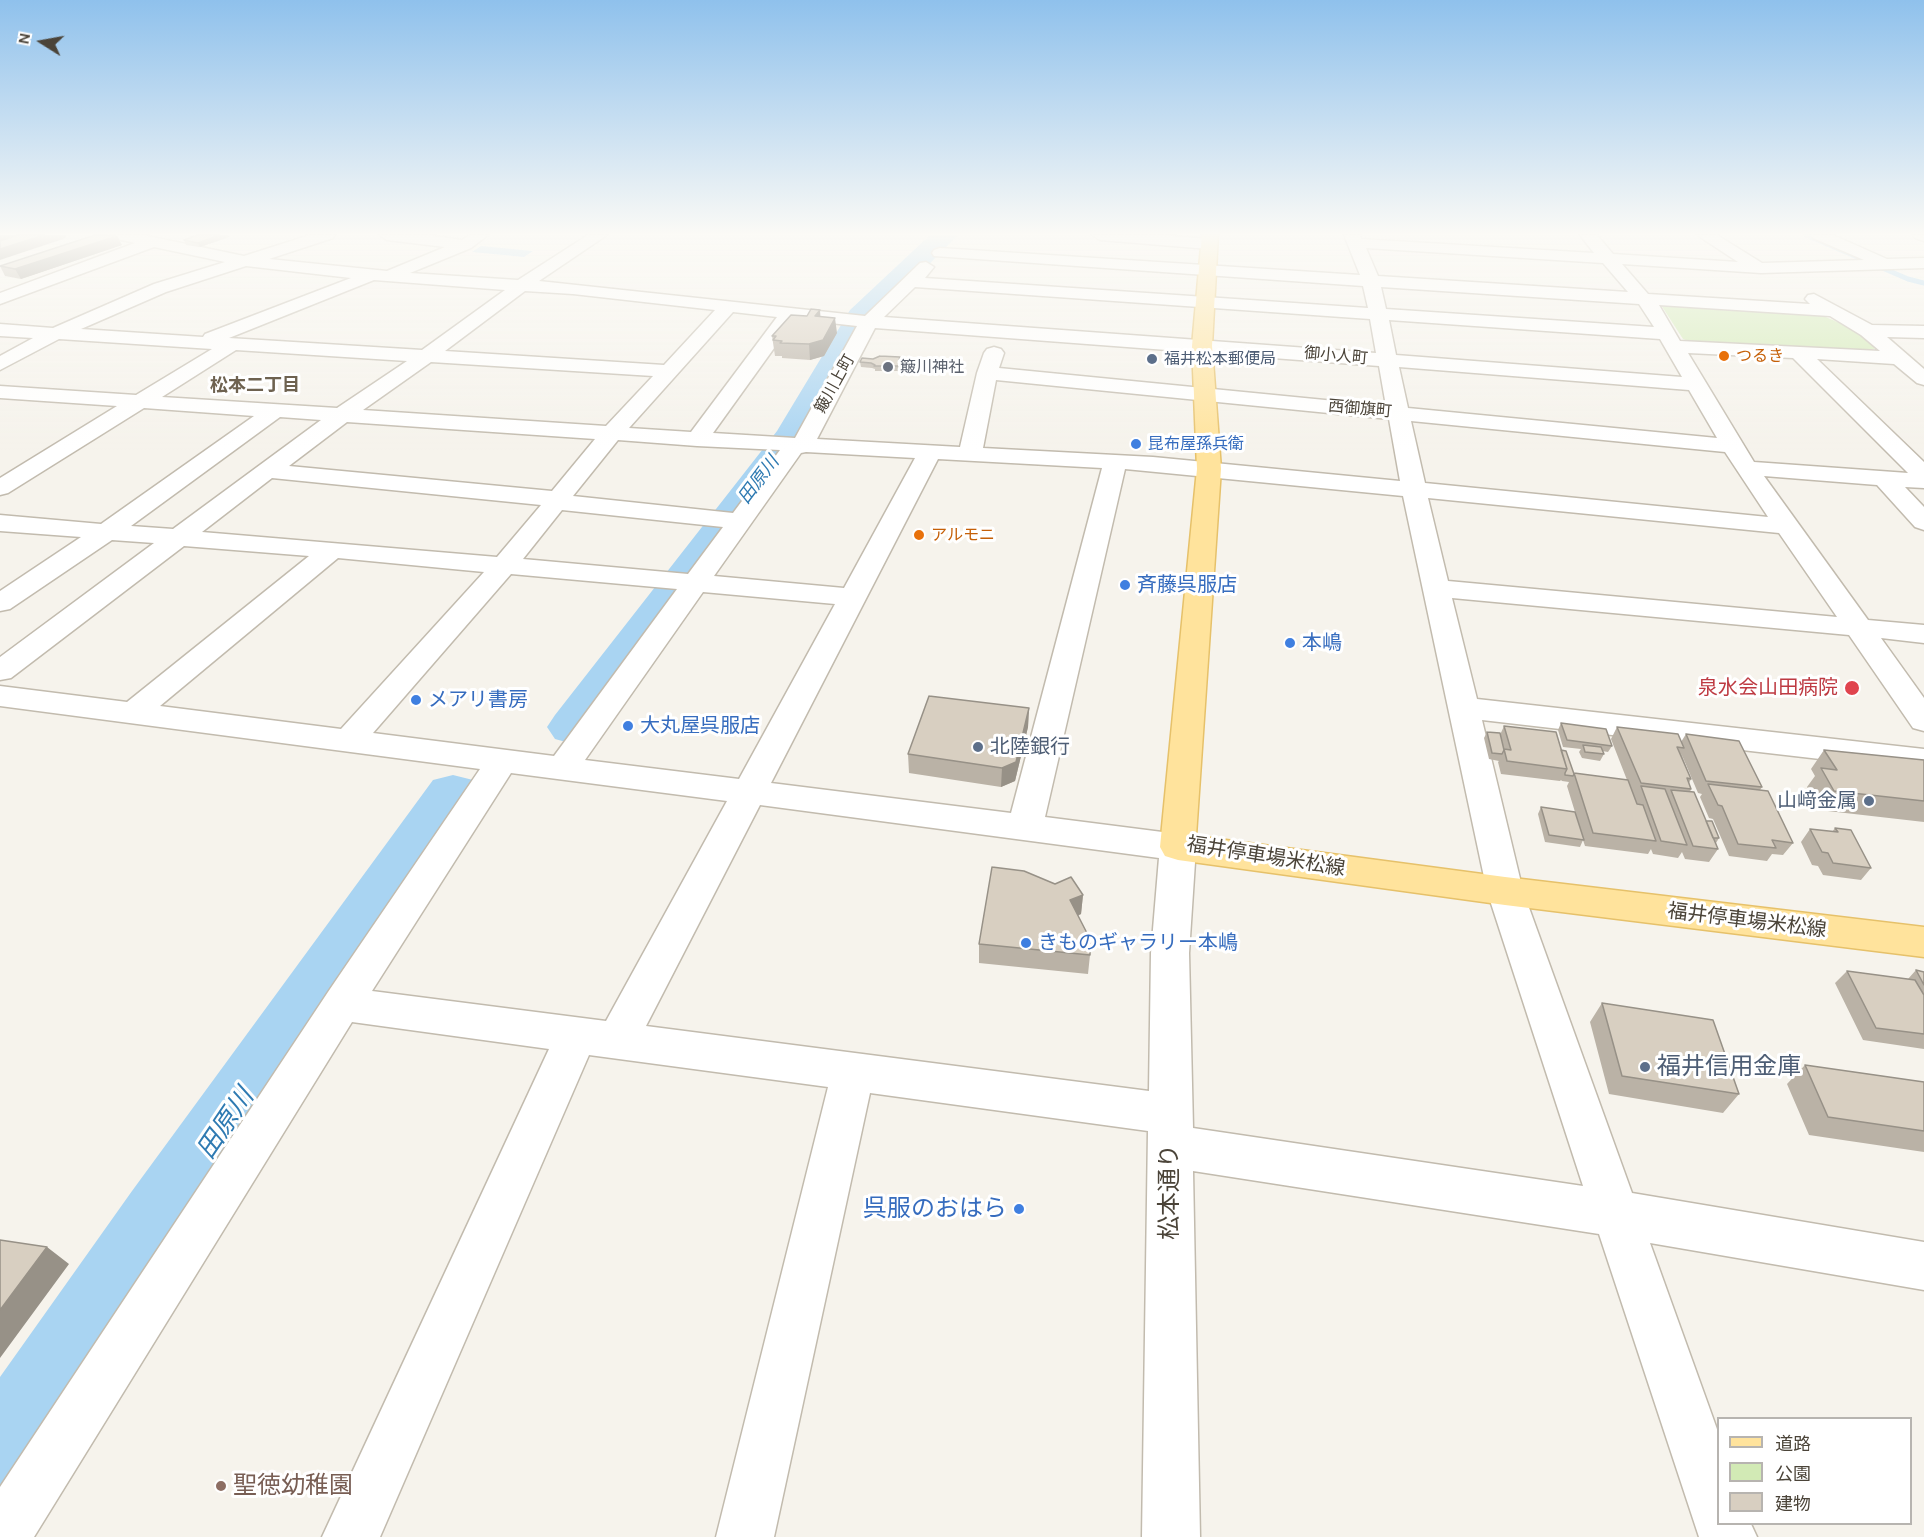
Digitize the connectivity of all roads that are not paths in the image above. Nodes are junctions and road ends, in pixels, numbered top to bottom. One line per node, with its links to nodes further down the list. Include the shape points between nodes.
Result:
1 (117, 307): 20 (street)
2 (297, 307): 22 (street)
3 (493, 307): 26 (street)
4 (728, 307): 13 (street, 御小人町); 30 (street)
5 (885, 307): 15 (street, 簸川上町)
6 (1206, 307): 24 (main road, 福井停車場米松線)
7 (1274, 307): 14 (street)
8 (1377, 307): 14 (street)
9 (1651, 307): 21 (street)
10 (1785, 307): 12 (street)
11 (1828, 307): 12 (street)
12 (1834, 310): 17 (street)
13 (789, 314): 15 (street, 御小人町); 41 (street)
14 (1378, 314): 21 (street); 28 (street)
15 (869, 322): 18 (street, 御小人町); 42 (street, 簸川上町)
16 (0, 330): 20 (street)
17 (1868, 331): 19 (street); 27 (street)
18 (1002, 332): 24 (street, 御小人町); 31 (street)
19 (1924, 332)
20 (56, 333): 22 (street); 29 (street)
21 (1671, 340): 25 (street); 33 (street)
22 (202, 342): 23 (street)
23 (233, 344): 26 (street); 36 (street)
24 (1202, 345): 28 (street, 御小人町); 35 (main road, 福井停車場米松線)
25 (1799, 353): 27 (street); 49 (street)
26 (428, 355): 30 (street); 39 (street)
27 (1900, 358): 32 (street)
28 (1389, 360): 33 (street, 御小人町); 38 (street)
29 (0, 364)
30 (671, 371): 40 (street)
31 (987, 373): 35 (street, 西御旗町); 44 (street)
32 (1924, 379)
33 (1695, 384): 45 (street)
34 (0, 392): 36 (street)
35 (1204, 394): 38 (street, 西御旗町); 47 (main road, 福井停車場米松線)
36 (140, 401): 37 (street); 52 (street)
37 (275, 411): 39 (street); 59 (street)
38 (1399, 413): 45 (street, 西御旗町); 53 (street)
39 (342, 415): 40 (street); 48 (street)
40 (612, 433): 41 (street); 54 (street)
41 (697, 440): 42 (street)
42 (798, 446): 43 (street); 55 (street, 簸川上町)
43 (930, 452): 44 (street); 65 (street)
44 (970, 454): 46 (street)
45 (1739, 457): 50 (street, 西御旗町); 58 (street)
46 (1115, 461): 47 (street); 79 (street)
47 (1209, 469): 53 (street); 80 (main road, 福井停車場米松線)
48 (268, 471): 54 (street); 60 (street)
49 (1924, 475)
50 (1884, 478): 51 (street, 西御旗町); 56 (street)
51 (1924, 482)
52 (0, 488)
53 (1414, 489): 58 (street); 64 (street)
54 (557, 501): 55 (street); 62 (street)
55 (739, 521): 63 (street, 簸川上町)
56 (1924, 522)
57 (0, 523): 59 (street)
58 (1787, 526): 67 (street)
59 (106, 532): 60 (street); 66 (street)
60 (178, 538): 61 (street); 69 (street)
61 (332, 550): 62 (street); 72 (street)
62 (504, 566): 63 (street); 74 (street)
63 (693, 584): 65 (street); 77 (street, 簸川上町)
64 (1437, 588): 67 (street); 71 (street)
65 (854, 597): 78 (street)
66 (0, 603)
67 (1859, 628): 68 (street); 73 (street)
68 (1924, 634)
69 (0, 671)
70 (0, 696): 72 (street)
71 (1464, 708): 76 (street); 81 (street)
72 (133, 713): 74 (street)
73 (1924, 721)
74 (348, 741): 75 (street)
75 (503, 760): 77 (street); 83 (street)
76 (1924, 760)
77 (562, 768): 78 (street)
78 (748, 793): 79 (street); 84 (street)
79 (1025, 827): 80 (street)
80 (1178, 846): 81 (main road, 福井停車場米松線); 86 (street, 松本通り, via 1170,953)
81 (1505, 891): 82 (main road, 福井停車場米松線); 87 (street)
82 (1924, 942)
83 (342, 1004): 84 (street); 90 (street)
84 (597, 1036): 85 (street); 91 (street)
85 (853, 1072): 86 (street); 92 (street)
86 (1170, 1130): 87 (street); 93 (street, 松本通り)
87 (1617, 1214): 88 (street); 89 (street)
88 (1924, 1266)
89 (1717, 1504)
90 (1, 1537)
91 (351, 1537)
92 (745, 1537)
93 (1171, 1537)

